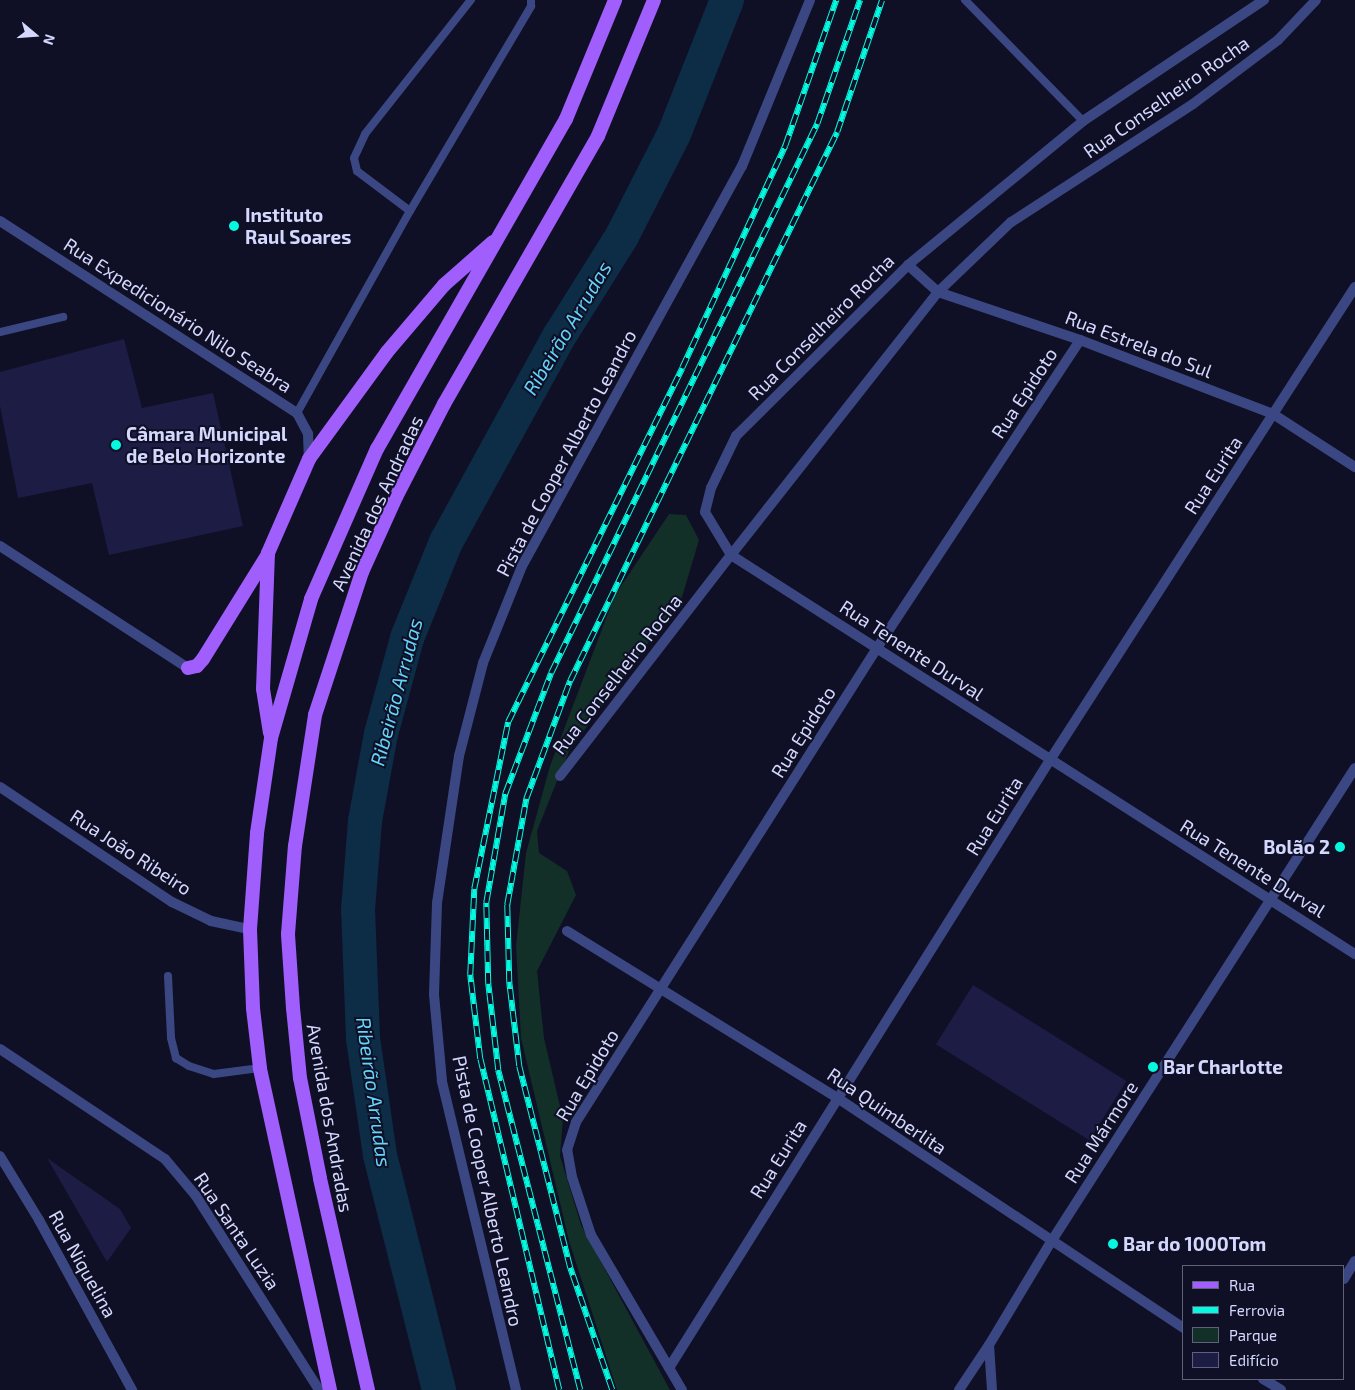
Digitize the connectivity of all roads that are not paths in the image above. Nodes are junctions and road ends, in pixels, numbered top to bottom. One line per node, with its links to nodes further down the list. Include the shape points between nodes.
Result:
1 (471, 0): 10 (lane, via 365,134 354,158 357,171)
2 (531, 0): 10 (lane, via 531,6)
3 (615, 0): 12 (main road, Avenida dos Andradas, via 566,119)
4 (654, 0): 54 (main road, Avenida dos Andradas, via 598,136 444,404 396,497 362,572 315,715 303,778 288,934 293,1008 300,1078)
5 (810, 0): 55 (street, Pista de Cooper Alberto Leandro, via 742,166 522,566 483,663 459,756 437,903 434,994 442,1081)
6 (965, 0): 9 (lane)
7 (1264, 0): 9 (street, Rua Conselheiro Rocha)
8 (1316, 0): 15 (street, Rua Conselheiro Rocha, via 1278,40 1193,104 1011,222)
9 (1083, 121): 13 (street, Rua Conselheiro Rocha)
10 (410, 211): 19 (lane)
11 (0, 221): 19 (street, Rua Expedicionário Nilo Seabra)
12 (501, 235): 21 (main road, via 444,285 387,352); 28 (main road, Avenida dos Andradas, via 373,457 311,599)
13 (908, 265): 15 (street, Rua Estrela do Sul); 25 (street, Rua Conselheiro Rocha, via 736,436 711,488 705,512)
14 (1355, 286): 20 (street, Rua Eurita)
15 (938, 292): 18 (street, Rua Estrela do Sul); 25 (street)
16 (63, 317): 17 (lane)
17 (0, 332)
18 (1080, 340): 20 (street, Rua Estrela do Sul); 26 (street, Rua Epidoto)
19 (297, 413): 21 (street, Rua Expedicionário Nilo Seabra, via 308,434)
20 (1273, 414): 22 (street, Rua Estrela do Sul); 29 (street, Rua Eurita)
21 (310, 459): 24 (main road)
22 (1355, 467)
23 (0, 546): 27 (street)
24 (268, 553): 27 (main road, via 203,659 197,666); 28 (main road, via 263,689)
25 (732, 554): 26 (street, Rua Tenente Durval); 31 (street, Rua Conselheiro Rocha)
26 (877, 648): 29 (street, Rua Tenente Durval); 38 (street, Rua Epidoto)
27 (188, 668)
28 (271, 738): 34 (main road, Avenida dos Andradas, via 257,832)
29 (1050, 760): 33 (street, Rua Tenente Durval); 41 (street, Rua Eurita)
30 (1355, 768): 33 (street, Rua Mármore)
31 (560, 776)
32 (0, 787): 34 (street, Rua João Ribeiro, via 172,902 211,921)
33 (1271, 900): 36 (street, Rua Tenente Durval); 43 (street, Rua Mármore)
34 (250, 929): 40 (main road, Avenida dos Andradas, via 253,1008)
35 (567, 931): 38 (street, Rua Quimberlita)
36 (1355, 954)
37 (168, 976): 40 (lane, via 171,1038 176,1058 214,1074)
38 (661, 988): 41 (street, Rua Quimberlita); 48 (street, Rua Epidoto, via 576,1122 568,1150 572,1177 591,1235)
39 (0, 1049): 52 (street, Rua Santa Luzia, via 165,1159 196,1196)
40 (260, 1068): 53 (main road, Avenida dos Andradas)
41 (836, 1097): 43 (street, Rua Quimberlita); 48 (street, Rua Eurita)
42 (0, 1156): 51 (street, Rua Niquelina)
43 (1051, 1242): 46 (street, Rua Quimberlita); 47 (street, Rua Mármore)
44 (1355, 1262): 45 (street)
45 (1345, 1277)
46 (1182, 1327)
47 (989, 1345): 57 (street, Rua Mármore); 58 (street)
48 (669, 1368): 56 (street)
49 (1265, 1380): 50 (street)
50 (1277, 1386)
51 (132, 1390)
52 (319, 1390)
53 (330, 1390)
54 (368, 1390)
55 (516, 1390)
56 (682, 1390)
57 (959, 1390)
58 (992, 1390)

